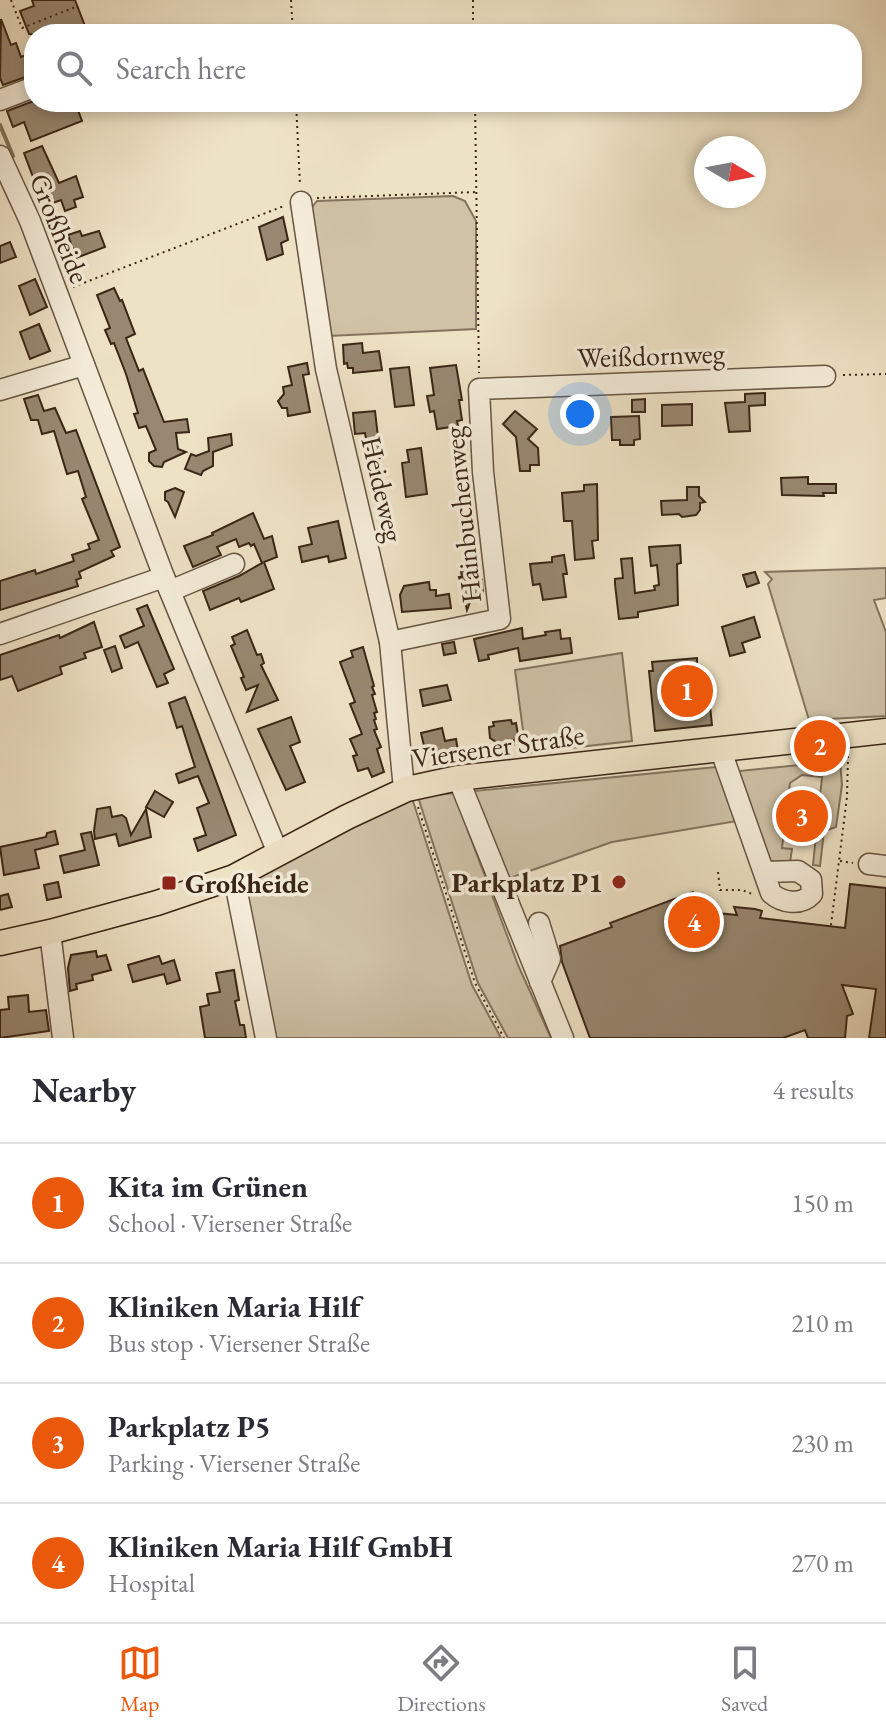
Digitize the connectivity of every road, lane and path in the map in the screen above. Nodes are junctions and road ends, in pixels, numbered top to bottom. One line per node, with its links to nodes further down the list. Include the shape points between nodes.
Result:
1 (11, 0): 8 (path)
2 (291, 0): 6 (path)
3 (473, 0): 7 (path)
4 (78, 6): 5 (path)
5 (32, 24)
6 (292, 24)
7 (473, 24)
8 (24, 27)
9 (24, 91): 10 (street)
10 (0, 100)
11 (296, 112): 15 (path)
12 (475, 112): 14 (path)
13 (0, 156): 16 (street, Großheide)
14 (477, 192): 15 (path, via 336,196); 20 (path)
15 (301, 202): 16 (path); 25 (street, Heideweg, via 326,369)
16 (57, 293): 17 (street, Großheide)
17 (84, 365): 21 (street); 23 (street, Großheide)
18 (886, 374): 19 (path)
19 (825, 376): 20 (street, Weißdornweg)
20 (479, 389): 25 (street, Hainbuchenweg, via 500,619)
21 (0, 390)
22 (234, 564): 23 (street)
23 (167, 584): 24 (street); 31 (street, Großheide)
24 (0, 634)
25 (390, 642): 30 (street, Heideweg)
26 (886, 731): 27 (main road, Viersener Straße)
27 (848, 735): 28 (main road, Viersener Straße); 35 (path, via 847,797)
28 (720, 748): 29 (main road, Viersener Straße); 32 (street)
29 (458, 778): 30 (main road, Viersener Straße); 38 (street)
30 (407, 789): 31 (main road, Viersener Straße); 41 (path, via 415,796 475,983)
31 (278, 853): 33 (main road, Viersener Straße)
32 (764, 872)
33 (234, 877): 36 (main road, Viersener Straße); 40 (street)
34 (539, 923): 38 (street, via 550,959)
35 (831, 925)
36 (50, 932): 37 (main road, Viersener Straße); 39 (street)
37 (0, 943)
38 (540, 982): 42 (street)
39 (63, 1038)
40 (266, 1038)
41 (504, 1038)
42 (563, 1038)

